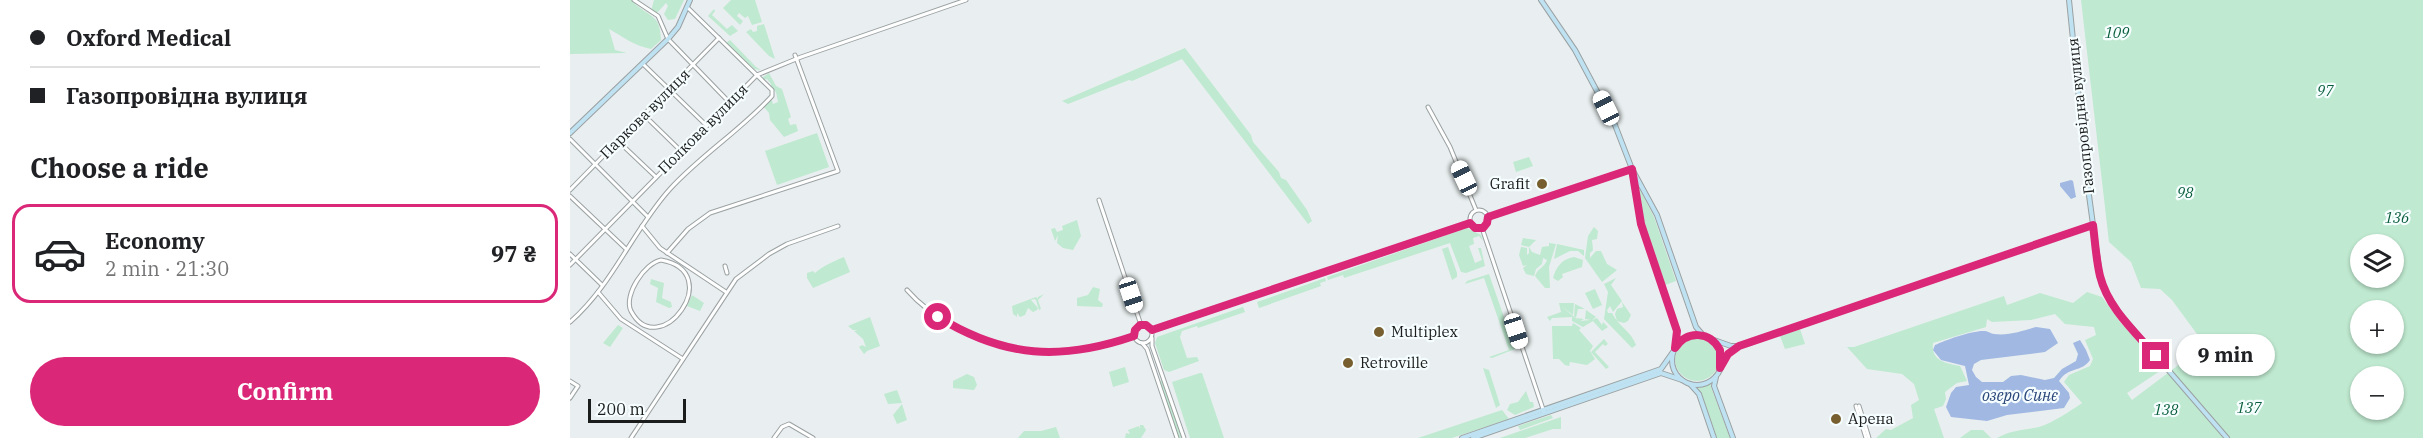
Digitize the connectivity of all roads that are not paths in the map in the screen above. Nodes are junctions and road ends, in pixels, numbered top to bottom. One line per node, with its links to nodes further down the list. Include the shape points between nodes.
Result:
1 (634, 0): 8 (street, via 658,16)
2 (690, 0): 6 (main road)
3 (966, 0): 9 (street, Полкова вулиця)
4 (1541, 0): 23 (main road, via 1589,75)
5 (2068, 0): 34 (main road, Газопровідна вулиця)
6 (687, 7): 7 (street); 8 (main road)
7 (719, 38): 11 (street, Паркова вулиця); 12 (street)
8 (668, 39): 10 (main road); 11 (street)
9 (795, 57): 12 (street, Полкова вулиця); 39 (street, via 838,171 710,213 688,229)
10 (643, 64): 13 (street); 18 (main road)
11 (694, 65): 13 (street, Паркова вулиця); 14 (street)
12 (756, 75): 14 (street, Полкова вулиця); 30 (street, via 772,93 770,98 671,189)
13 (669, 89): 16 (street, Паркова вулиця); 17 (street)
14 (730, 103): 17 (street, Полкова вулиця)
15 (1428, 107): 29 (street, via 1450,147)
16 (644, 115): 20 (street, Паркова вулиця); 21 (street)
17 (707, 126): 21 (street, Полкова вулиця)
18 (570, 133)
19 (570, 139): 22 (street)
20 (618, 141): 22 (street, Паркова вулиця); 24 (street)
21 (681, 151): 24 (street, Полкова вулиця)
22 (595, 165): 25 (street, Паркова вулиця); 28 (street)
23 (1632, 169): 31 (street); 58 (main road, via 1657,215 1696,327); 64 (main road, via 1641,224 1677,331)
24 (656, 177): 28 (street, Полкова вулиця)
25 (570, 190)
26 (570, 196): 37 (street)
27 (1099, 200): 55 (street)
28 (632, 202): 30 (street); 37 (street, Полкова вулиця)
29 (1476, 210): 31 (street, via 1484,211); 32 (street)
30 (648, 217): 33 (street)
31 (1488, 217): 36 (street)
32 (1470, 223): 36 (street); 57 (street)
33 (642, 225): 38 (street); 39 (street, via 654,243)
34 (2093, 225): 63 (main road); 82 (main road, Газопровідна вулиця, via 2100,276 2111,302)
35 (838, 226): 50 (street, via 769,254 746,270)
36 (1482, 228): 71 (street)
37 (604, 229): 38 (street); 41 (street, Полкова вулиця)
38 (626, 249): 47 (street)
39 (667, 253): 44 (street)
40 (570, 254): 41 (street)
41 (576, 259): 42 (street, Полкова вулиця); 47 (street)
42 (570, 265)
43 (725, 266): 46 (street)
44 (688, 267): 45 (street); 50 (street)
45 (684, 272): 53 (street, via 691,288 672,321 659,328); 53 (street, via 665,261 648,266 629,303)
46 (727, 273)
47 (602, 285): 49 (street)
48 (907, 290): 59 (street, via 948,323 1011,349 1076,351)
49 (598, 291): 52 (street); 56 (street, via 616,315)
50 (726, 292): 65 (street)
51 (570, 312): 52 (street)
52 (575, 317): 54 (street)
53 (639, 320): 56 (street)
54 (570, 322)
55 (1141, 325): 57 (street); 59 (street)
56 (635, 328): 65 (street)
57 (1152, 330): 60 (street)
58 (1703, 335): 61 (main road); 64 (main road, via 1681,340)
59 (1134, 336): 62 (street)
60 (1152, 338): 62 (street); 76 (street)
61 (1712, 339): 63 (main road); 66 (main road, via 1721,354)
62 (1142, 343): 75 (street)
63 (1739, 346): 66 (main road, via 1728,354)
64 (1674, 350): 68 (main road, via 1673,367); 71 (main road, via 1661,369)
65 (683, 359): 72 (street)
66 (1719, 370): 68 (main road, via 1702,384); 80 (main road, via 1714,386)
67 (570, 381): 69 (street, via 578,386)
68 (1684, 381): 71 (main road, via 1661,373); 79 (main road, via 1699,394)
69 (570, 398)
70 (1858, 406): 81 (street)
71 (1544, 412): 77 (main road); 78 (main road)
72 (631, 438)
73 (774, 438): 74 (street, via 785,425 792,424)
74 (813, 438)
75 (1177, 438)
76 (1184, 438)
77 (1462, 438)
78 (1473, 438)
79 (1714, 438)
80 (1733, 438)
81 (1868, 438)
82 (2227, 438)

